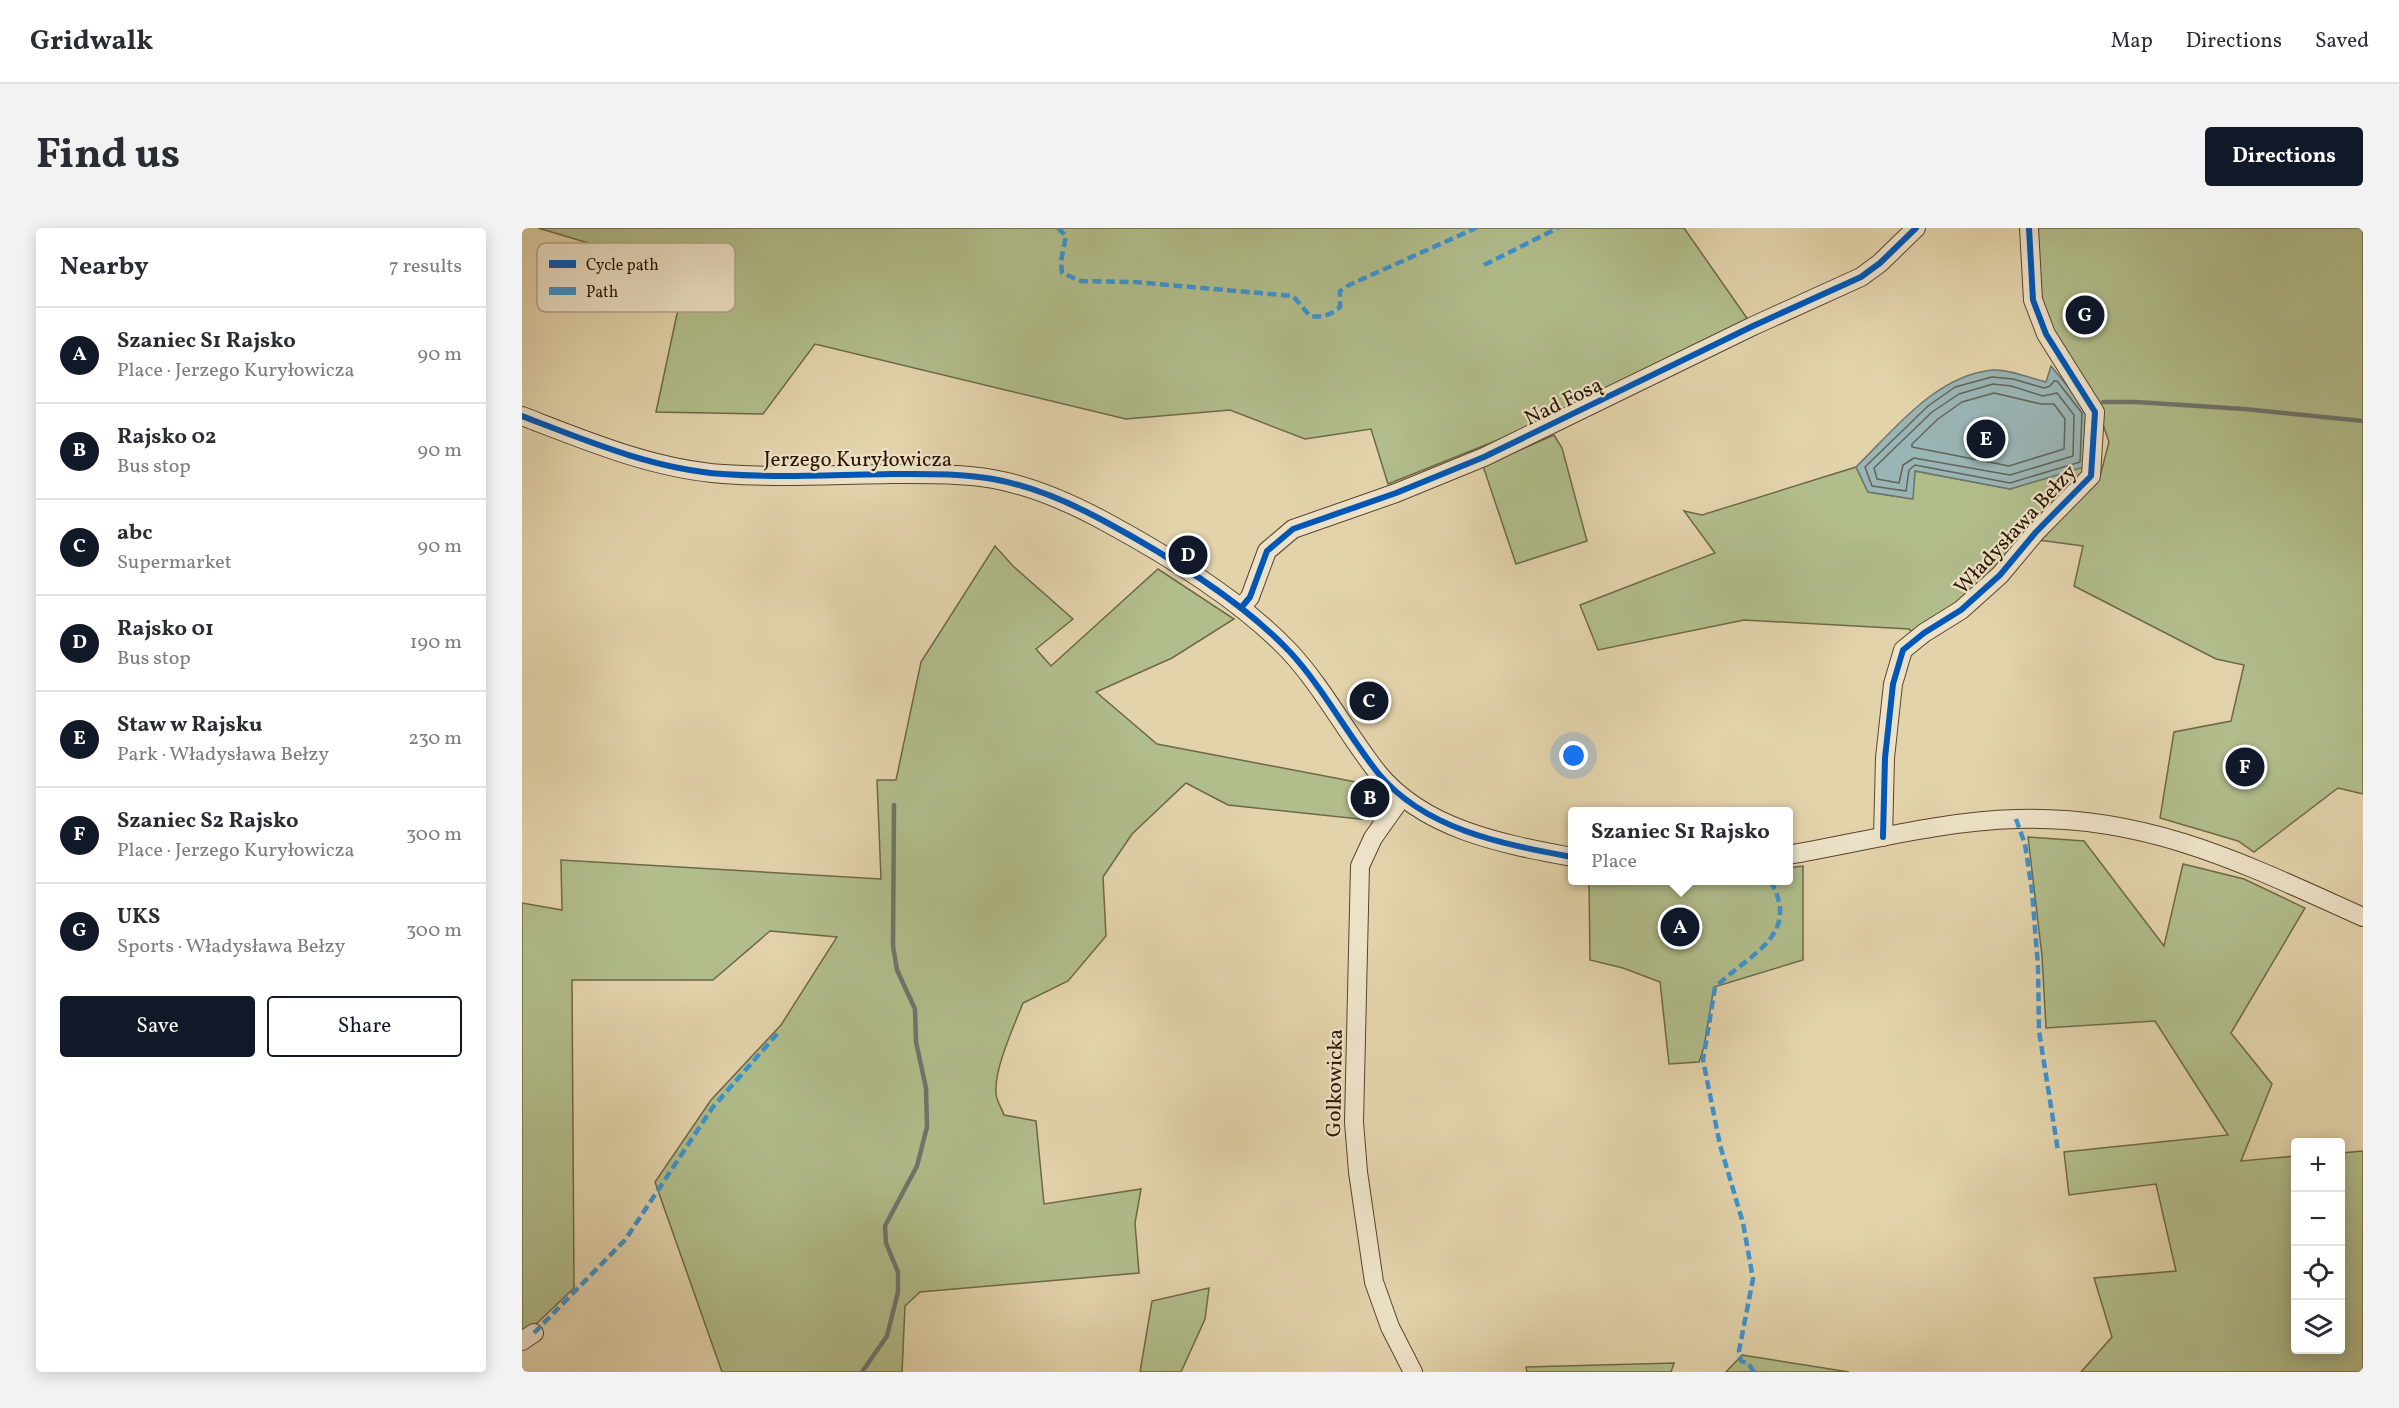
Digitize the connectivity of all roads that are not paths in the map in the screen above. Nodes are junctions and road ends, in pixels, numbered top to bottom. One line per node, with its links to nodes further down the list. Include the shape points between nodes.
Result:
1 (1916, 228): 4 (street, Nad Fosą, via 1861,277 1484,457 1396,494 1293,529 1268,551 1250,597)
2 (2029, 228): 6 (street, Władysława Bełzy, via 2033,300 2046,334 2095,412 2091,476 2000,576 1961,610 1903,650 1890,705)
3 (522, 416): 4 (street, Jerzego Kuryłowicza, via 628,454 692,470 748,475 957,475 1027,487 1104,521)
4 (1241, 608): 5 (street, Jerzego Kuryłowicza, via 1316,682 1379,773)
5 (1402, 797): 8 (street, Jerzego Kuryłowicza, via 1453,827); 10 (street, Golkowicka, via 1373,838 1360,866 1354,1122 1374,1282 1390,1327)
6 (1883, 837): 7 (street); 9 (street, via 2016,819 2124,827 2228,857)
7 (1793, 854)
8 (1568, 856)
9 (2363, 917)
10 (1413, 1372)

